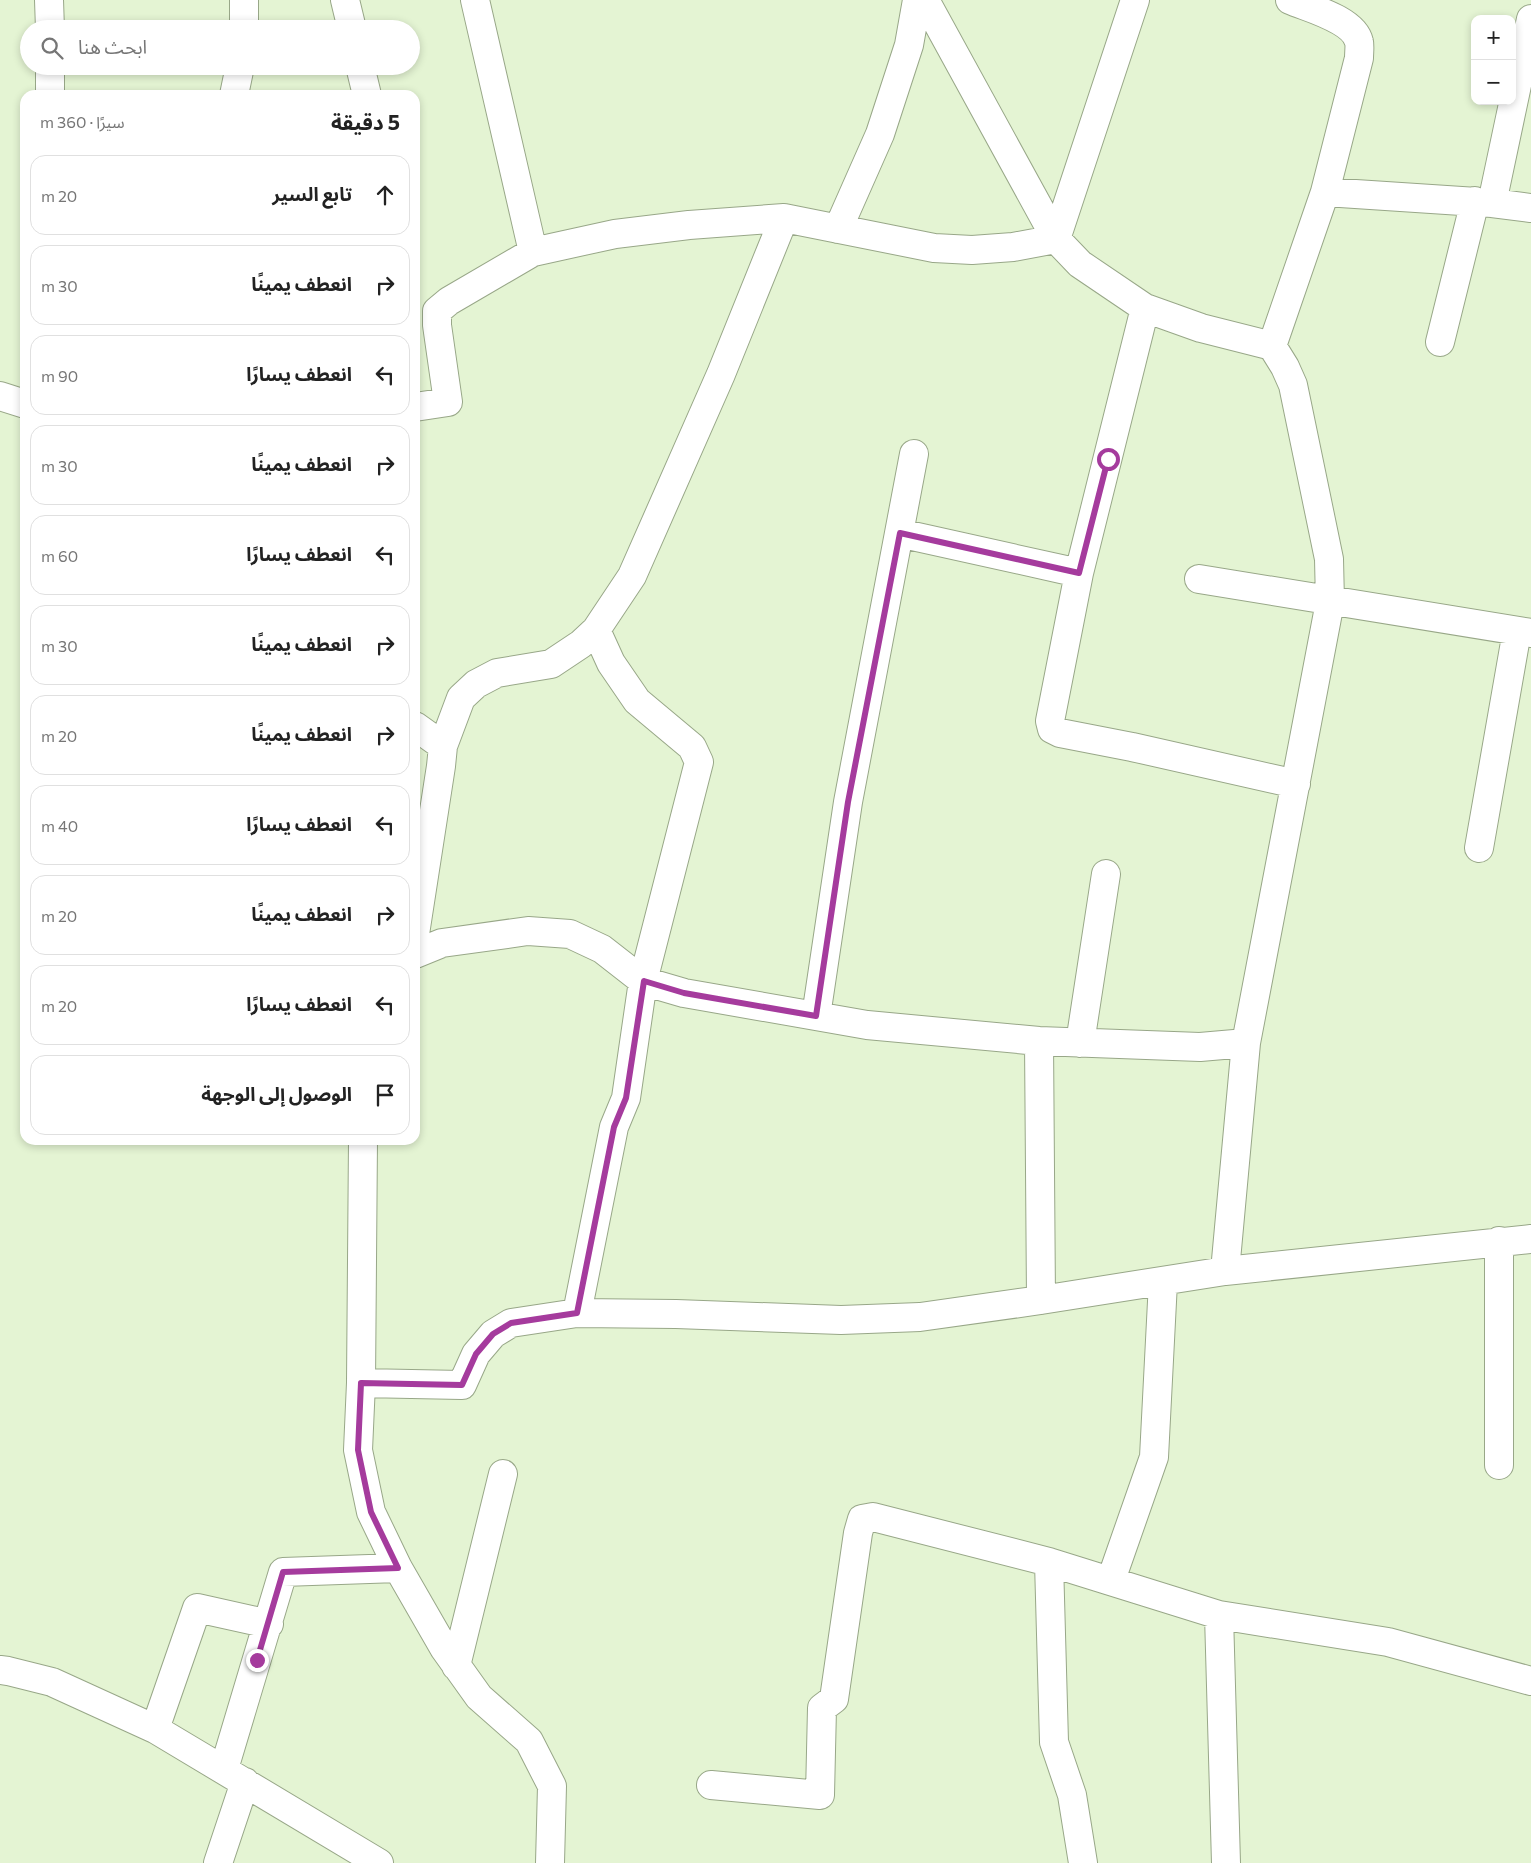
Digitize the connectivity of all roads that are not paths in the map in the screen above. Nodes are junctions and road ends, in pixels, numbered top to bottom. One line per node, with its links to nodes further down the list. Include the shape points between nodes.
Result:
1 (50, 0): 10 (street)
2 (244, 0): 11 (street)
3 (345, 0): 12 (street)
4 (475, 0): 25 (street)
5 (917, 0): 23 (street, via 909,45 880,134)
6 (925, 0): 24 (street)
7 (1135, 0): 24 (street)
8 (1290, 0): 19 (street, via 1342,21 1359,41 1359,58)
9 (1531, 19): 20 (street)
10 (50, 20)
11 (244, 20)
12 (350, 20)
13 (50, 75): 16 (street)
14 (238, 75): 17 (street)
15 (362, 75): 18 (street)
16 (50, 90)
17 (235, 90)
18 (366, 90)
19 (1325, 192): 20 (street); 28 (street)
20 (1484, 202): 21 (street); 27 (street)
21 (1531, 208)
22 (784, 218): 23 (street); 25 (street, via 615,234); 37 (street, via 632,576)
23 (838, 229): 24 (street, via 934,248 972,250)
24 (1056, 239): 26 (street, via 1080,264)
25 (533, 252): 31 (street, via 437,311 448,402)
26 (1145, 308): 28 (street, via 1201,328); 34 (street)
27 (1440, 342)
28 (1272, 346): 36 (street, via 1292,385 1329,558)
29 (0, 396): 30 (street)
30 (20, 402)
31 (420, 406)
32 (914, 454): 33 (street)
33 (900, 533): 34 (street); 47 (street, via 848,802)
34 (1079, 573): 41 (street, via 1050,721 1052,729)
35 (1199, 579): 36 (street)
36 (1330, 602): 38 (street); 41 (street)
37 (596, 630): 40 (street, via 582,644 551,664 497,672 476,684 460,698); 46 (street, via 611,663 637,701 692,747 699,762)
38 (1524, 632): 42 (street)
39 (420, 730): 40 (street)
40 (443, 746): 44 (street)
41 (1296, 784): 50 (street)
42 (1478, 848)
43 (1106, 874): 49 (street)
44 (420, 902)
45 (420, 952): 46 (street, via 442,943 528,931 570,934 602,948)
46 (644, 981): 47 (street, via 684,993); 57 (street, via 626,1098 614,1127)
47 (816, 1016): 48 (street, via 867,1025)
48 (1038, 1042): 49 (street); 56 (street)
49 (1080, 1043): 50 (street, via 1200,1047)
50 (1246, 1043): 54 (street)
51 (363, 1145): 58 (street)
52 (1531, 1239): 53 (street)
53 (1499, 1241): 54 (street); 59 (street)
54 (1225, 1271): 55 (street)
55 (1162, 1282): 56 (street); 63 (street, via 1154,1456)
56 (1041, 1300): 57 (street, via 920,1317 841,1320)
57 (577, 1313): 58 (street, via 511,1323 493,1334 476,1354 462,1385)
58 (361, 1383): 62 (street, via 358,1450 371,1512)
59 (1499, 1465)
60 (503, 1474): 66 (street)
61 (1049, 1562): 63 (street); 71 (street, via 873,1517 862,1519 834,1699 822,1708 820,1795); 75 (street, via 1054,1742 1072,1795)
62 (398, 1568): 65 (street, via 283,1572); 66 (street)
63 (1111, 1580): 64 (street)
64 (1220, 1615): 68 (street, via 1388,1642); 76 (street)
65 (268, 1624): 69 (street, via 197,1608); 70 (street)
66 (456, 1666): 74 (street, via 479,1697 529,1741 552,1786)
67 (0, 1670): 69 (street, via 52,1682)
68 (1531, 1681)
69 (155, 1729): 70 (street)
70 (234, 1775): 72 (street); 73 (street)
71 (712, 1785)
72 (218, 1863)
73 (379, 1863)
74 (550, 1863)
75 (1083, 1863)
76 (1226, 1863)

